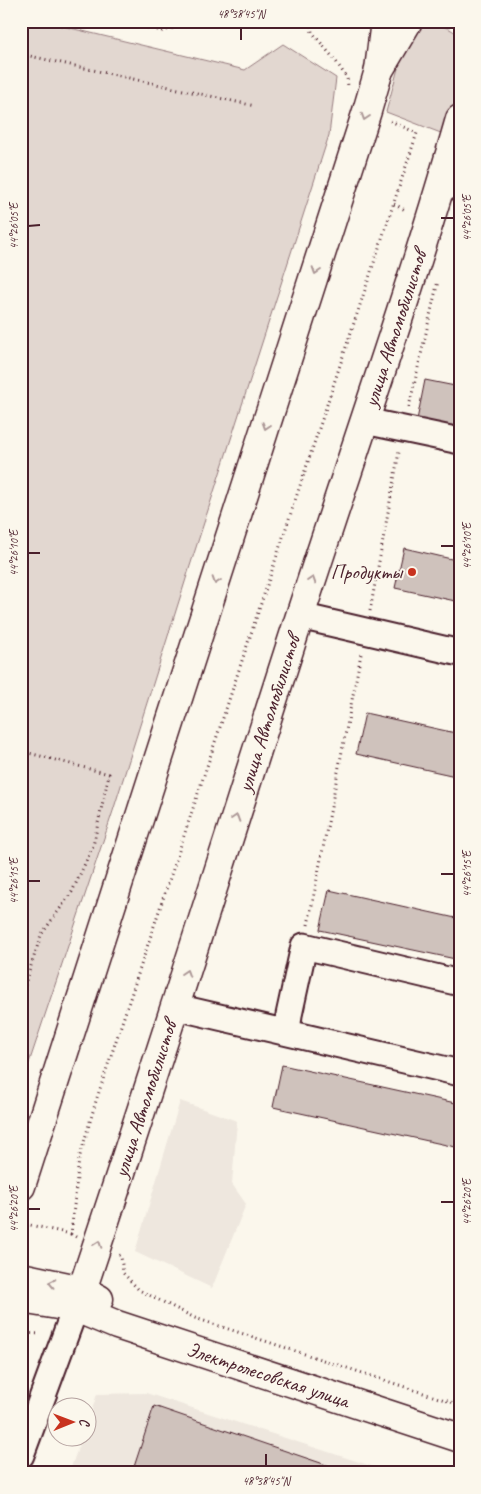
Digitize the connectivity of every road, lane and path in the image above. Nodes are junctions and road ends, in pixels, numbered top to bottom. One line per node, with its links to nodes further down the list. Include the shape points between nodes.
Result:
1 (118, 21): 2 (path, via 162,30)
2 (202, 21)
3 (310, 21): 8 (path, via 312,32 347,78)
4 (382, 21): 7 (main road, via 384,30)
5 (408, 21): 7 (main road)
6 (21, 54): 9 (path)
7 (379, 70): 10 (main road)
8 (348, 87)
9 (255, 106)
10 (367, 111): 27 (main road, one-way to 27); 29 (path, via 417,133 96,1101 79,1160)
11 (460, 119): 12 (main road, улица Автомобилистов)
12 (450, 185): 14 (main road, улица Автомобилистов)
13 (439, 279): 15 (path)
14 (365, 420): 15 (street); 17 (main road, улица Автомобилистов, one-way to 14)
15 (404, 429): 16 (street); 18 (path)
16 (460, 442)
17 (300, 616): 18 (street); 24 (main road, улица Автомобилистов, one-way to 17)
18 (366, 631): 19 (street); 21 (path)
19 (460, 653)
20 (21, 751): 23 (path, via 109,774 93,846 72,892 41,935)
21 (304, 946): 22 (street); 25 (street)
22 (460, 983)
23 (21, 997)
24 (176, 1007): 25 (street); 30 (main road, улица Автомобилистов, one-way to 24)
25 (287, 1032): 26 (street)
26 (460, 1072)
27 (21, 1186)
28 (21, 1222): 29 (path)
29 (71, 1234): 30 (path)
30 (97, 1247): 32 (main road, улица Автомобилистов); 34 (path, via 121,1256 123,1273 138,1290 195,1318)
31 (21, 1277): 32 (main road, one-way to 31)
32 (79, 1299): 33 (main road); 35 (main road, Электролесовская улица, via 123,1311 161,1339); 36 (street, улица Автомобилистов)
33 (21, 1300)
34 (460, 1405)
35 (460, 1438)
36 (21, 1455)

